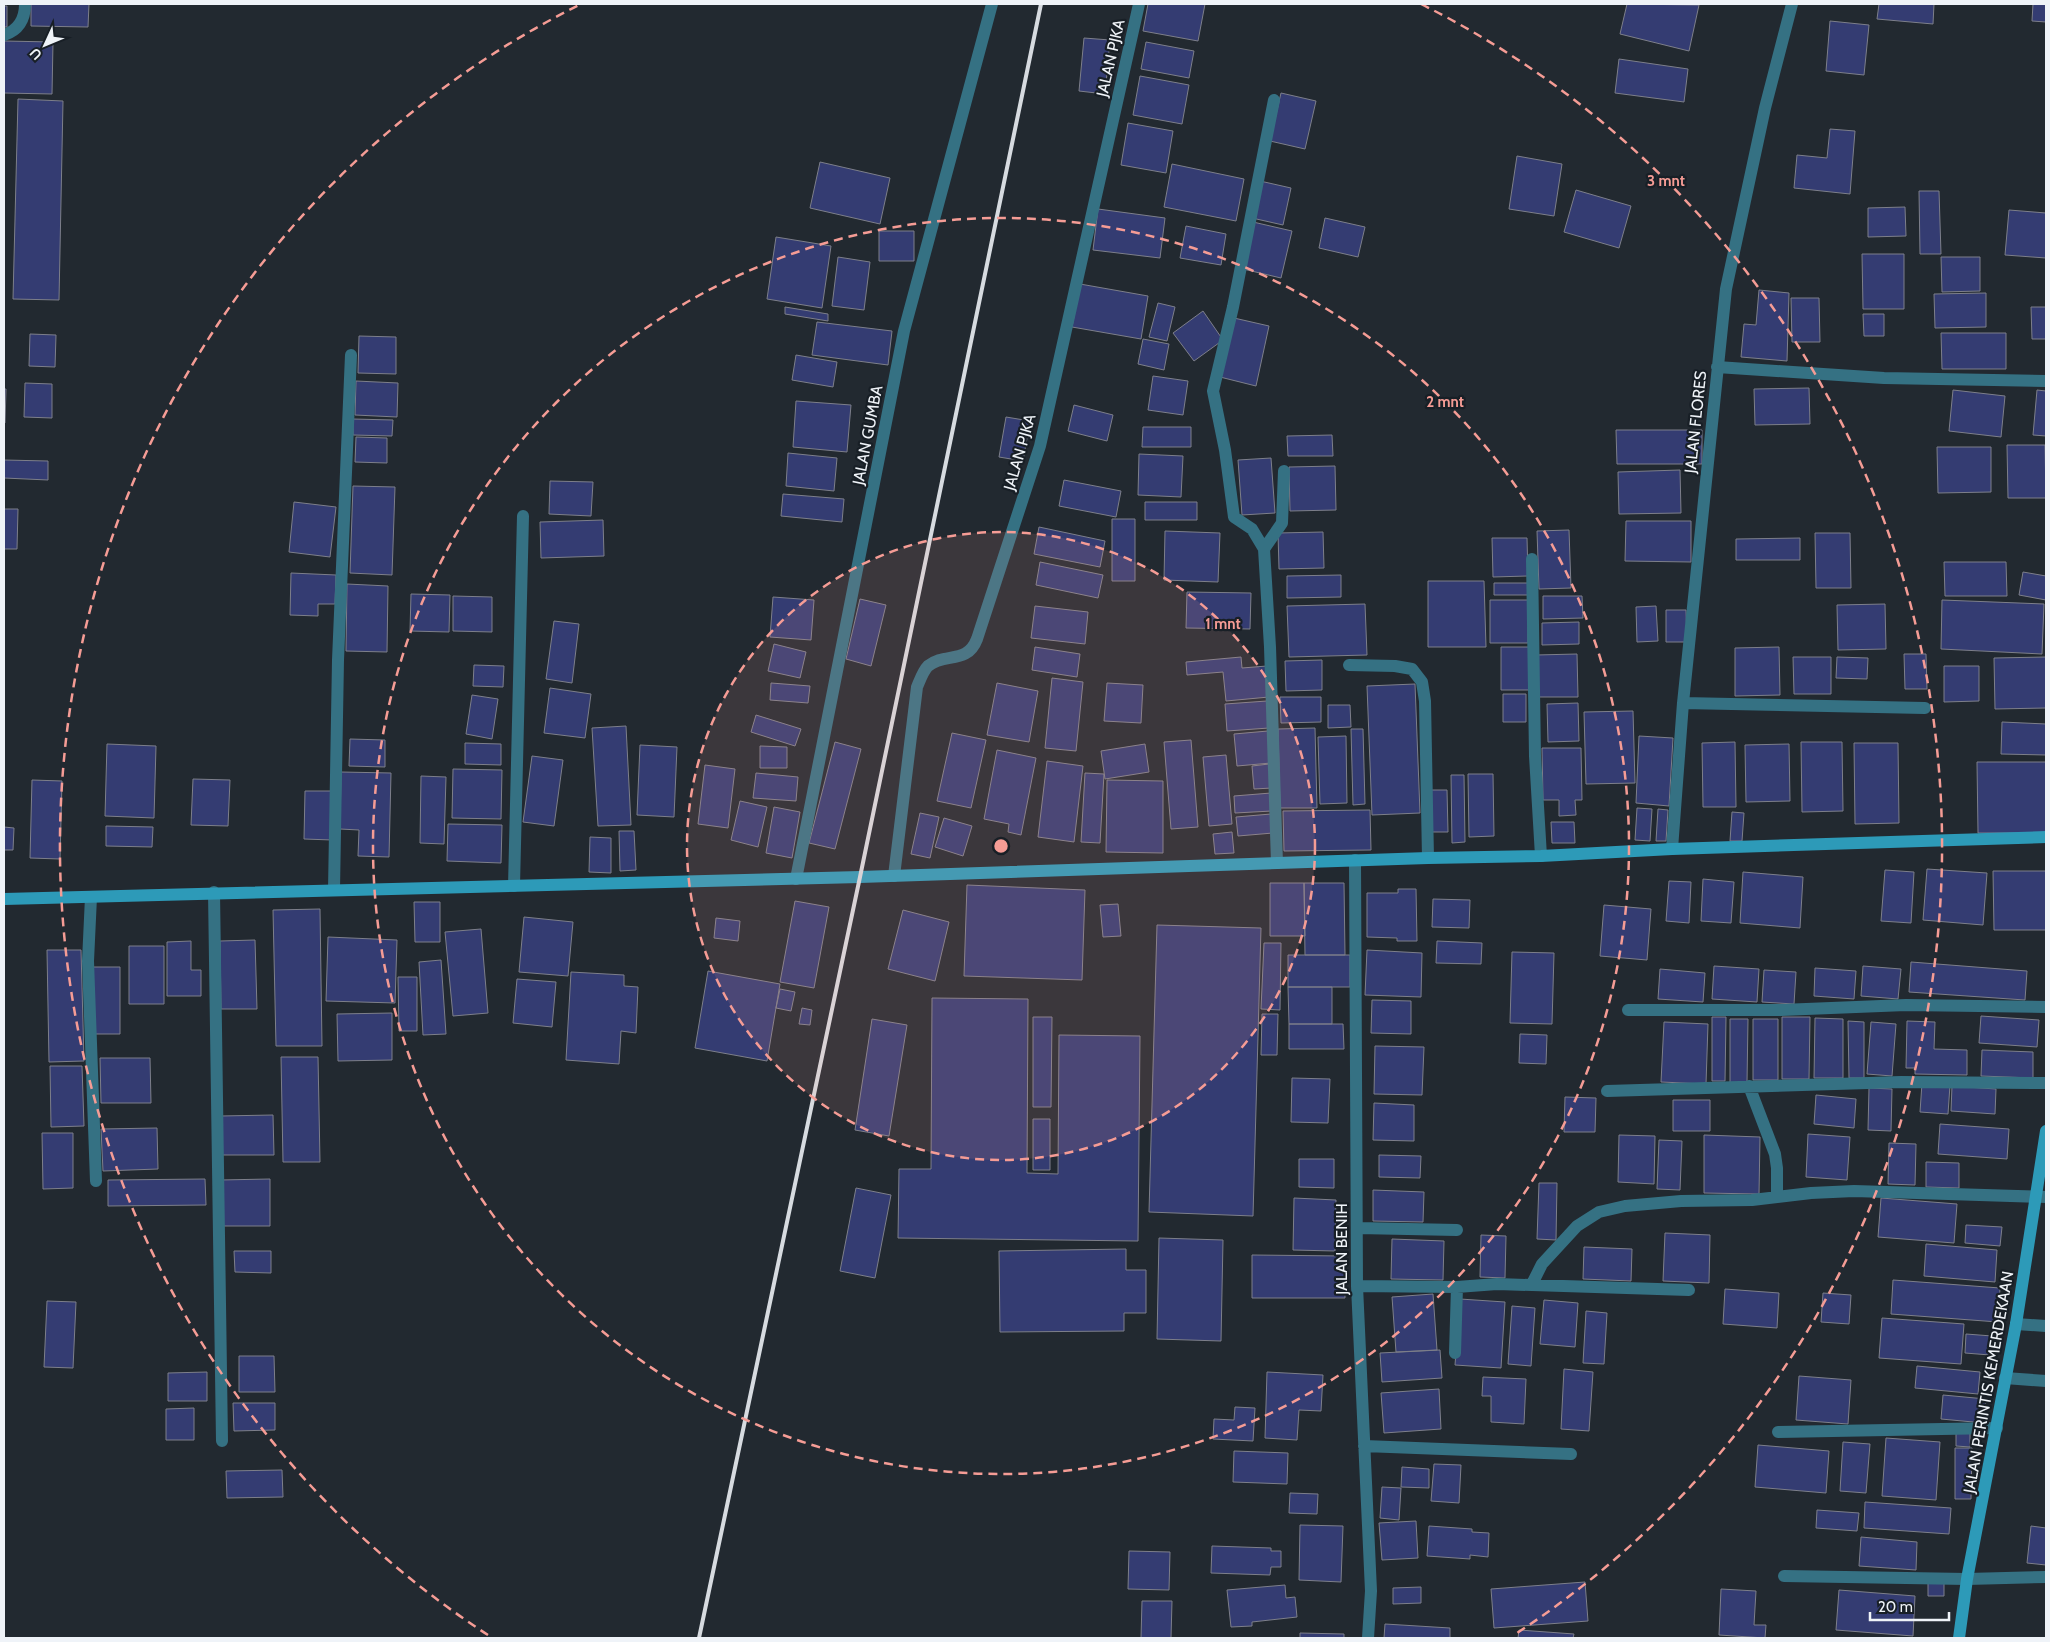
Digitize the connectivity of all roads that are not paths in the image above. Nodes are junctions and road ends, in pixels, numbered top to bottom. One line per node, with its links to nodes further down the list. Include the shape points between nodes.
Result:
1 (25, 4): 5 (street, via 22,21 12,32)
2 (992, 4): 24 (street, JALAN GUMBA, via 904,331)
3 (1139, 4): 23 (street, JALAN PJKA, via 1040,446 978,639 975,646 962,656 929,666 917,687)
4 (1792, 4): 8 (street, JALAN FLORES, via 1764,108 1726,289)
5 (4, 35)
6 (1274, 100): 12 (street, via 1233,308 1213,391 1234,517 1252,529)
7 (351, 354): 26 (street, via 338,660)
8 (1717, 366): 9 (street, via 1884,378); 15 (street, JALAN FLORES)
9 (2046, 381)
10 (1284, 471): 12 (street, via 1282,523)
11 (523, 516): 25 (street)
12 (1264, 549): 22 (street)
13 (1532, 559): 19 (street, via 1535,756)
14 (1349, 666): 20 (street, via 1412,669 1422,682)
15 (1683, 703): 16 (street); 18 (street, JALAN FLORES)
16 (1925, 708)
17 (2046, 837): 18 (street)
18 (1672, 849): 19 (street)
19 (1541, 856): 20 (street)
20 (1428, 858): 21 (street)
21 (1355, 860): 22 (street); 39 (street, JALAN BENIH)
22 (1277, 863): 23 (street)
23 (894, 876): 24 (street)
24 (796, 879): 25 (street)
25 (514, 886): 26 (street)
26 (334, 890): 27 (street)
27 (214, 892): 28 (street); 52 (street)
28 (91, 897): 29 (street); 36 (street, via 88,962)
29 (4, 899)
30 (2046, 1007): 31 (street, via 1906,1005 1781,1010)
31 (1628, 1010)
32 (2046, 1083): 33 (street)
33 (1750, 1086): 34 (street); 37 (street, via 1774,1154)
34 (1607, 1092)
35 (2046, 1131): 38 (street, JALAN PERINTIS KEMERDEKAAN)
36 (96, 1180)
37 (1777, 1196): 38 (street, via 1854,1191); 41 (street, via 1752,1200 1643,1204 1599,1212 1577,1226 1542,1264)
38 (2041, 1197): 45 (street, JALAN PERINTIS KEMERDEKAAN)
39 (1358, 1228): 40 (street); 42 (street, JALAN BENIH)
40 (1457, 1230)
41 (1532, 1284): 43 (street); 44 (street)
42 (1357, 1286): 43 (street); 53 (street, JALAN BENIH)
43 (1456, 1287): 47 (street)
44 (1689, 1290)
45 (2016, 1324): 46 (street); 48 (street, JALAN PERINTIS KEMERDEKAAN)
46 (2046, 1326)
47 (1455, 1354)
48 (2005, 1378): 49 (street); 50 (street, JALAN PERINTIS KEMERDEKAAN)
49 (2046, 1381)
50 (1997, 1428): 51 (street); 57 (street, JALAN PERINTIS KEMERDEKAAN)
51 (1778, 1432)
52 (222, 1441)
53 (1364, 1446): 54 (street); 58 (street, JALAN BENIH, via 1371,1591)
54 (1571, 1454)
55 (1784, 1576): 57 (street)
56 (2046, 1578): 57 (street)
57 (1967, 1579): 59 (street, JALAN PERINTIS KEMERDEKAAN)
58 (1368, 1638)
59 (1959, 1638)

